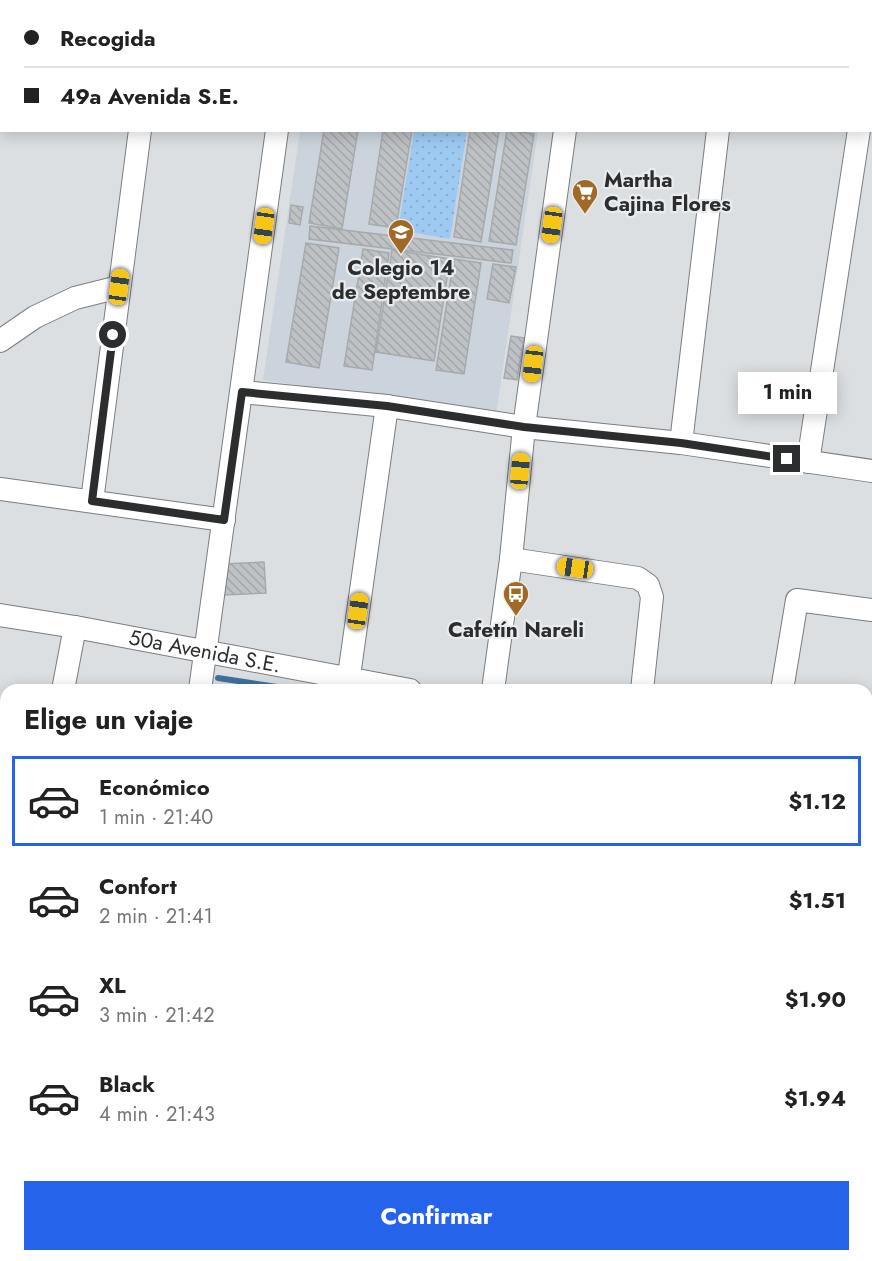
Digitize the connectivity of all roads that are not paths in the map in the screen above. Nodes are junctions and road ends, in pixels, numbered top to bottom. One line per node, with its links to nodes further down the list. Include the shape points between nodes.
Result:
1 (140, 132): 6 (street)
2 (277, 132): 8 (street)
3 (565, 132): 10 (street)
4 (718, 132): 11 (street)
5 (859, 132): 12 (street)
6 (119, 287): 7 (street, via 75,298 34,317); 15 (street)
7 (0, 341)
8 (242, 392): 9 (street); 16 (street)
9 (387, 406): 10 (street); 25 (street)
10 (524, 427): 11 (street); 17 (street)
11 (681, 443): 12 (street)
12 (808, 462): 13 (street)
13 (872, 471)
14 (0, 489): 15 (street)
15 (92, 501): 16 (street)
16 (224, 520): 21 (street)
17 (512, 559): 26 (street); 27 (street, via 638,578 648,585 652,597)
18 (872, 610): 28 (street, via 797,600)
19 (0, 615): 20 (street, 50a Avenida S.E.)
20 (75, 627): 21 (street, 50a Avenida S.E.); 22 (street)
21 (205, 651): 23 (street); 24 (street, 50a Avenida S.E.)
22 (64, 684)
23 (201, 684)
24 (344, 684)
25 (348, 684)
26 (495, 684)
27 (643, 684)
28 (783, 684)

